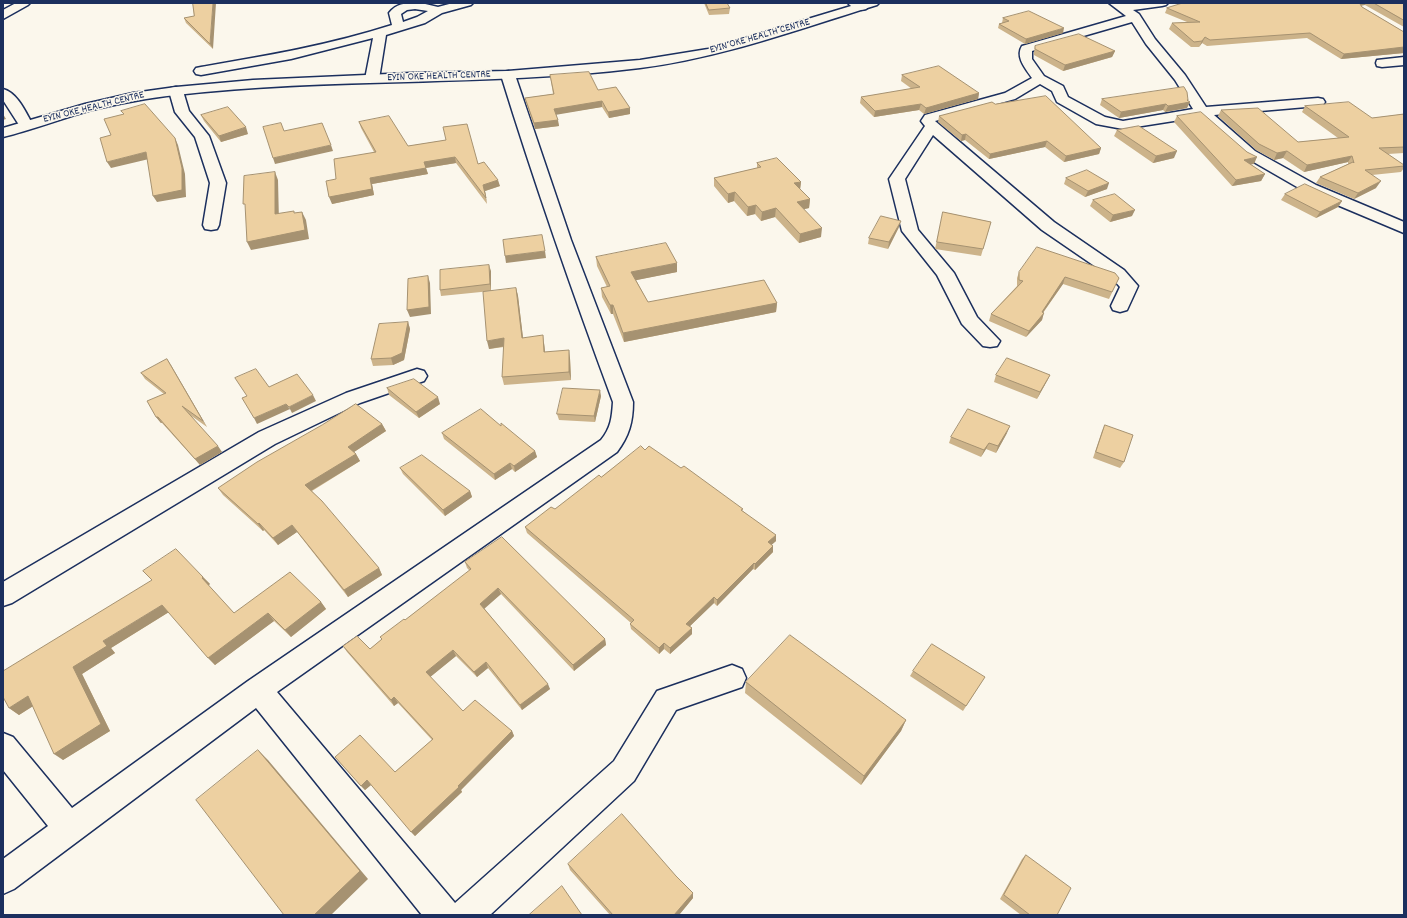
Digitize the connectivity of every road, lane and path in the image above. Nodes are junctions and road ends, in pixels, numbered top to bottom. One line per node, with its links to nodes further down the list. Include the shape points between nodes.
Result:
1 (24, 3): 7 (street)
2 (467, 3): 6 (street)
3 (1162, 3): 5 (street)
4 (863, 4): 13 (street, EYIN OKE HEALTH CENTRE, via 710,52 640,64)
5 (1125, 9): 15 (street, via 1026,50 1026,58); 21 (street, via 1180,78)
6 (438, 10): 8 (street); 8 (street, via 414,6 398,10 395,13)
7 (3, 15)
8 (399, 28): 9 (street)
9 (380, 33): 12 (street, via 291,55); 14 (street)
10 (1404, 61): 11 (street)
11 (1382, 63)
12 (201, 71)
13 (508, 75): 14 (street, EYIN OKE HEALTH CENTRE); 32 (street, via 547,196 622,402 619,435 609,446 542,494)
14 (372, 79): 16 (street, EYIN OKE HEALTH CENTRE, via 253,84)
15 (1039, 79): 18 (street); 19 (street, via 1058,89)
16 (176, 91): 22 (street, EYIN OKE HEALTH CENTRE, via 133,96); 26 (street, via 182,112 202,136 218,183)
17 (3, 93): 22 (street)
18 (1010, 96): 19 (street); 23 (street, via 930,118 928,121)
19 (1049, 97): 21 (street, via 1101,121 1123,125)
20 (1318, 102): 21 (street)
21 (1202, 112): 25 (street, via 1250,154 1279,171 1310,188)
22 (26, 125): 24 (street, EYIN OKE HEALTH CENTRE)
23 (932, 126): 27 (street, via 1048,226 1118,274 1129,286); 28 (street, via 896,179 904,214 910,231 944,273 969,320)
24 (3, 132)
25 (1400, 224)
26 (211, 225)
27 (1120, 306)
28 (990, 341)
29 (417, 376): 30 (street, via 353,398 267,438)
30 (3, 595)
31 (732, 678): 37 (street, via 667,700 624,771)
32 (258, 690): 34 (street); 36 (street)
33 (3, 747): 34 (street)
34 (69, 828): 35 (street)
35 (3, 878)
36 (443, 915)
37 (466, 915)

